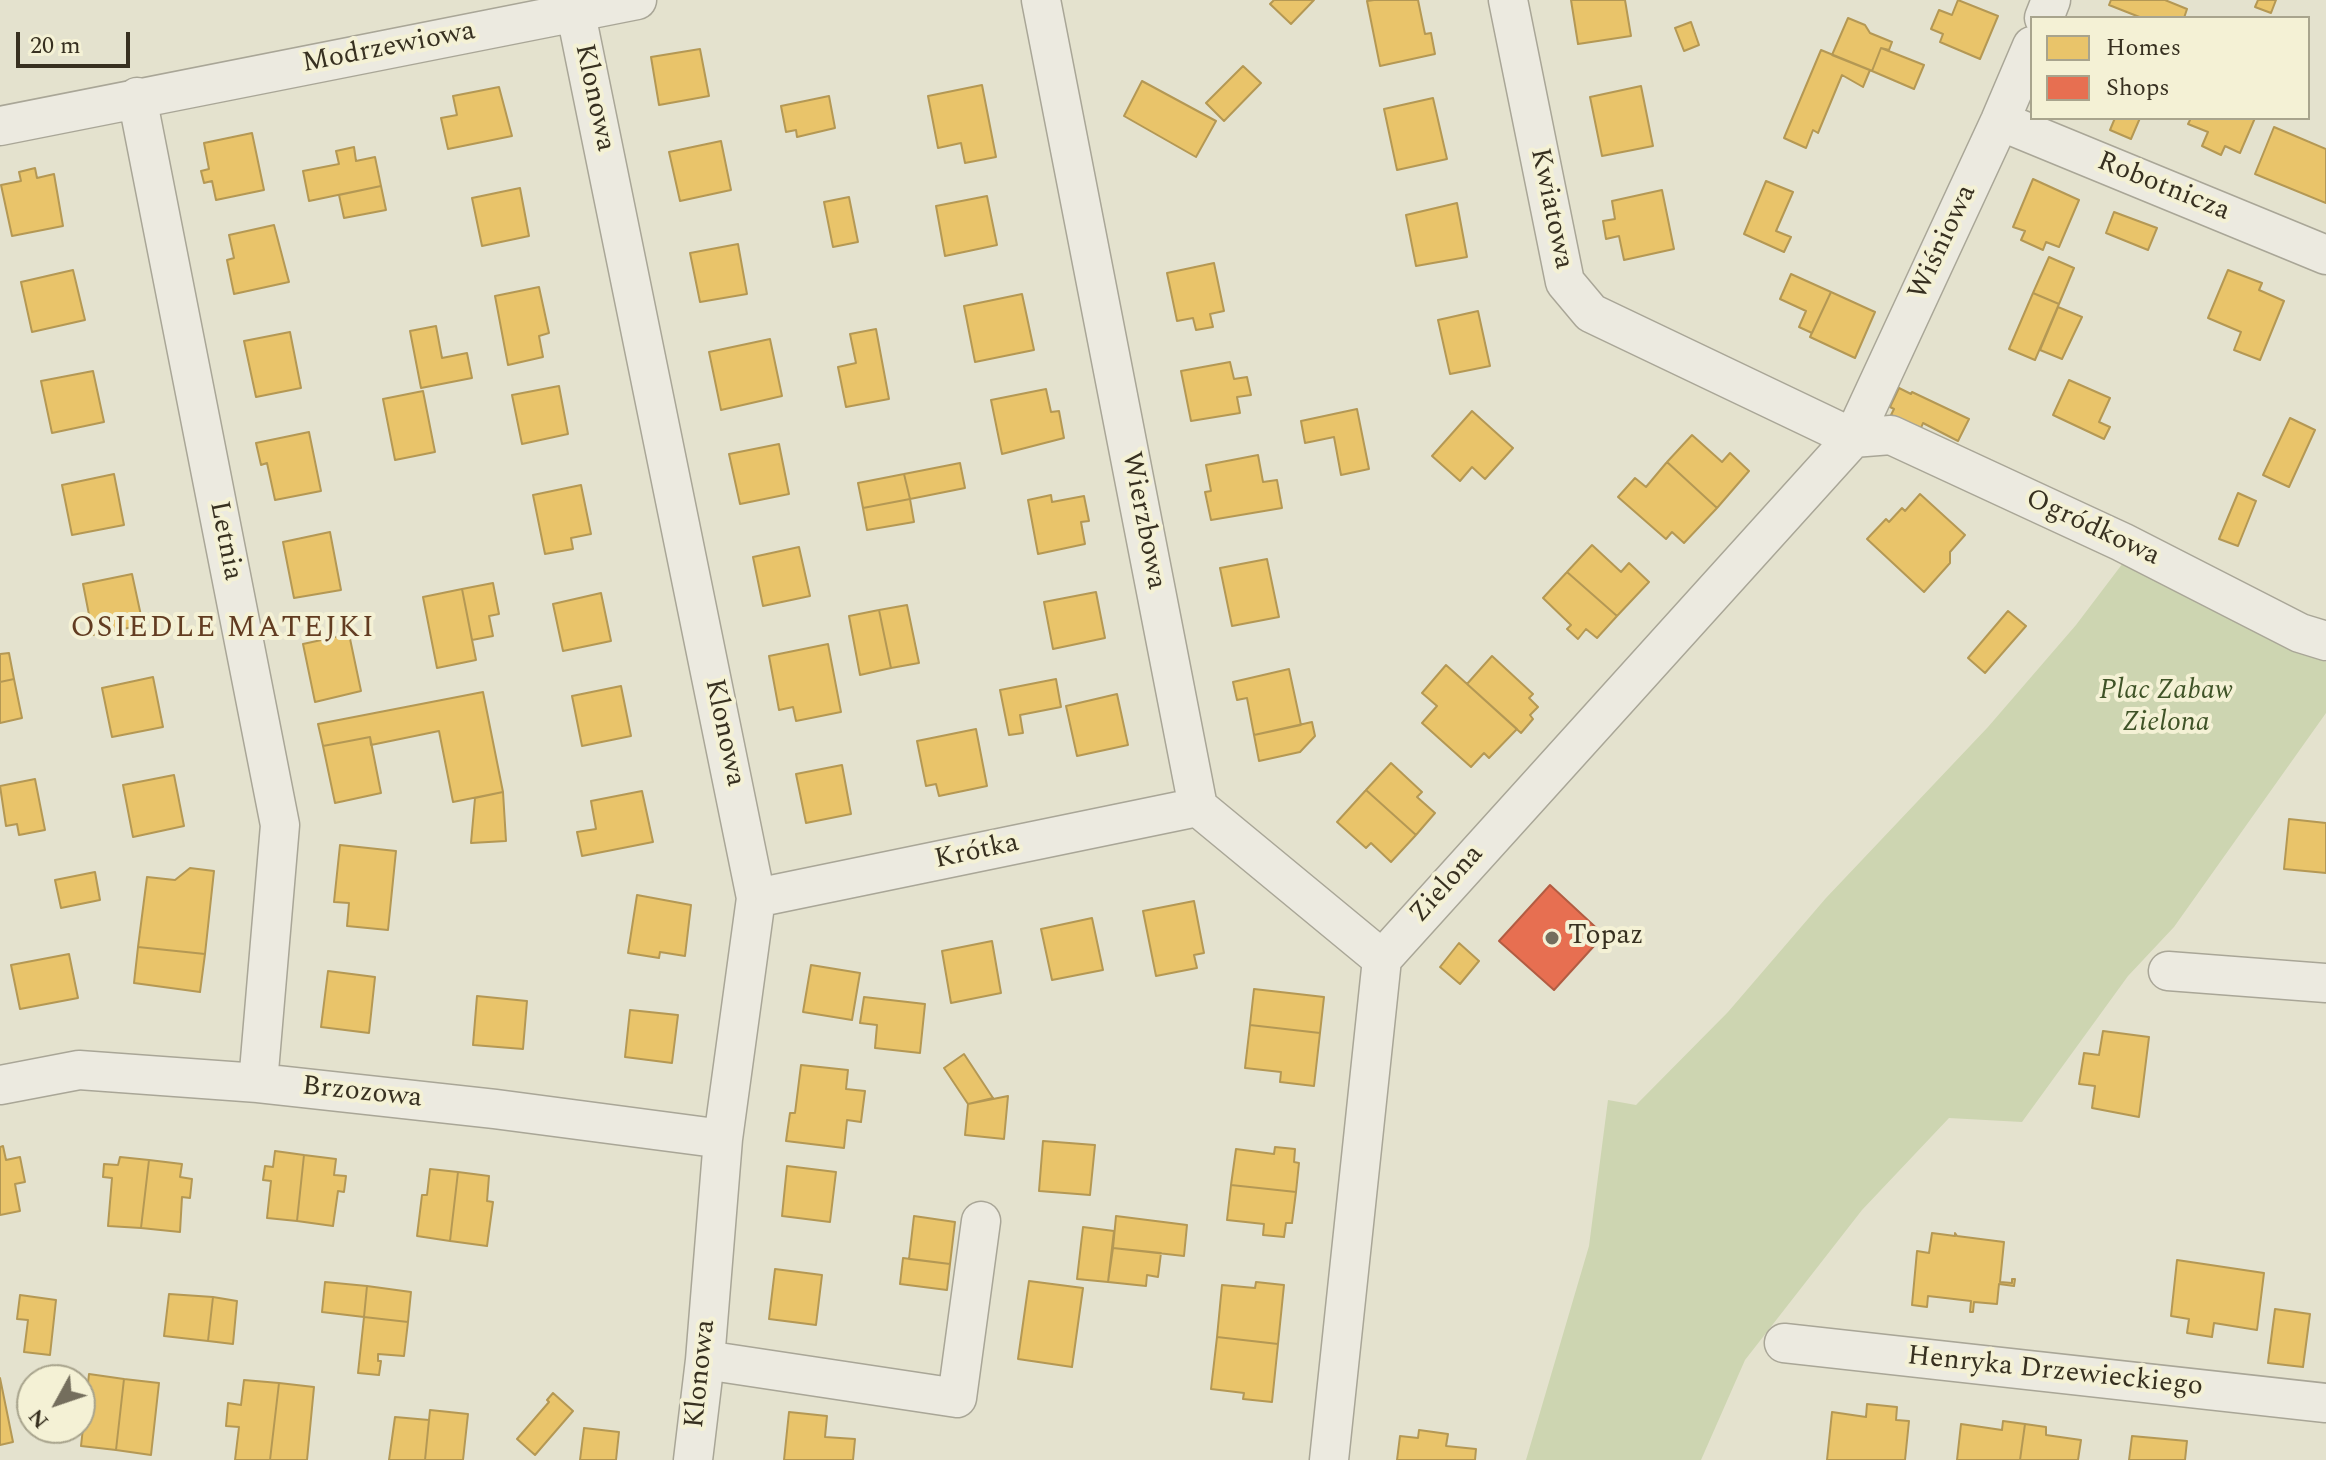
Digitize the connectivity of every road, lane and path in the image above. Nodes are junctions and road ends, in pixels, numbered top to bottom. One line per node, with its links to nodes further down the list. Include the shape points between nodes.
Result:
1 (637, 0): 4 (street, Modrzewiowa)
2 (1041, 0): 12 (street, Wierzbowa)
3 (1508, 0): 10 (street, Kwiatowa, via 1565,282 1591,313)
4 (576, 14): 6 (street, Modrzewiowa); 13 (street, Klonowa)
5 (2030, 51): 7 (street, Wiśniowa)
6 (137, 97): 8 (street, Modrzewiowa); 17 (street, Letnia, via 280,825)
7 (2000, 121): 9 (street, Robotnicza); 10 (street, Wiśniowa)
8 (0, 126)
9 (2326, 255)
10 (1853, 438): 11 (street, Ogródkowa, via 1891,435); 14 (street, Zielona)
11 (2326, 641)
12 (1198, 807): 13 (street, Krótka); 14 (street)
13 (756, 898): 19 (street, Klonowa)
14 (1382, 959): 25 (street)
15 (2168, 971): 16 (street)
16 (2326, 983)
17 (258, 1083): 18 (street, Brzozowa, via 79,1070); 19 (street, Brzozowa)
18 (0, 1085)
19 (723, 1139): 22 (street, Klonowa)
20 (981, 1221): 22 (street, via 957,1398)
21 (1784, 1343): 23 (street, Henryka Drzewieckiego)
22 (705, 1360): 24 (street, Klonowa)
23 (2326, 1403)
24 (693, 1460)
25 (1329, 1460)

